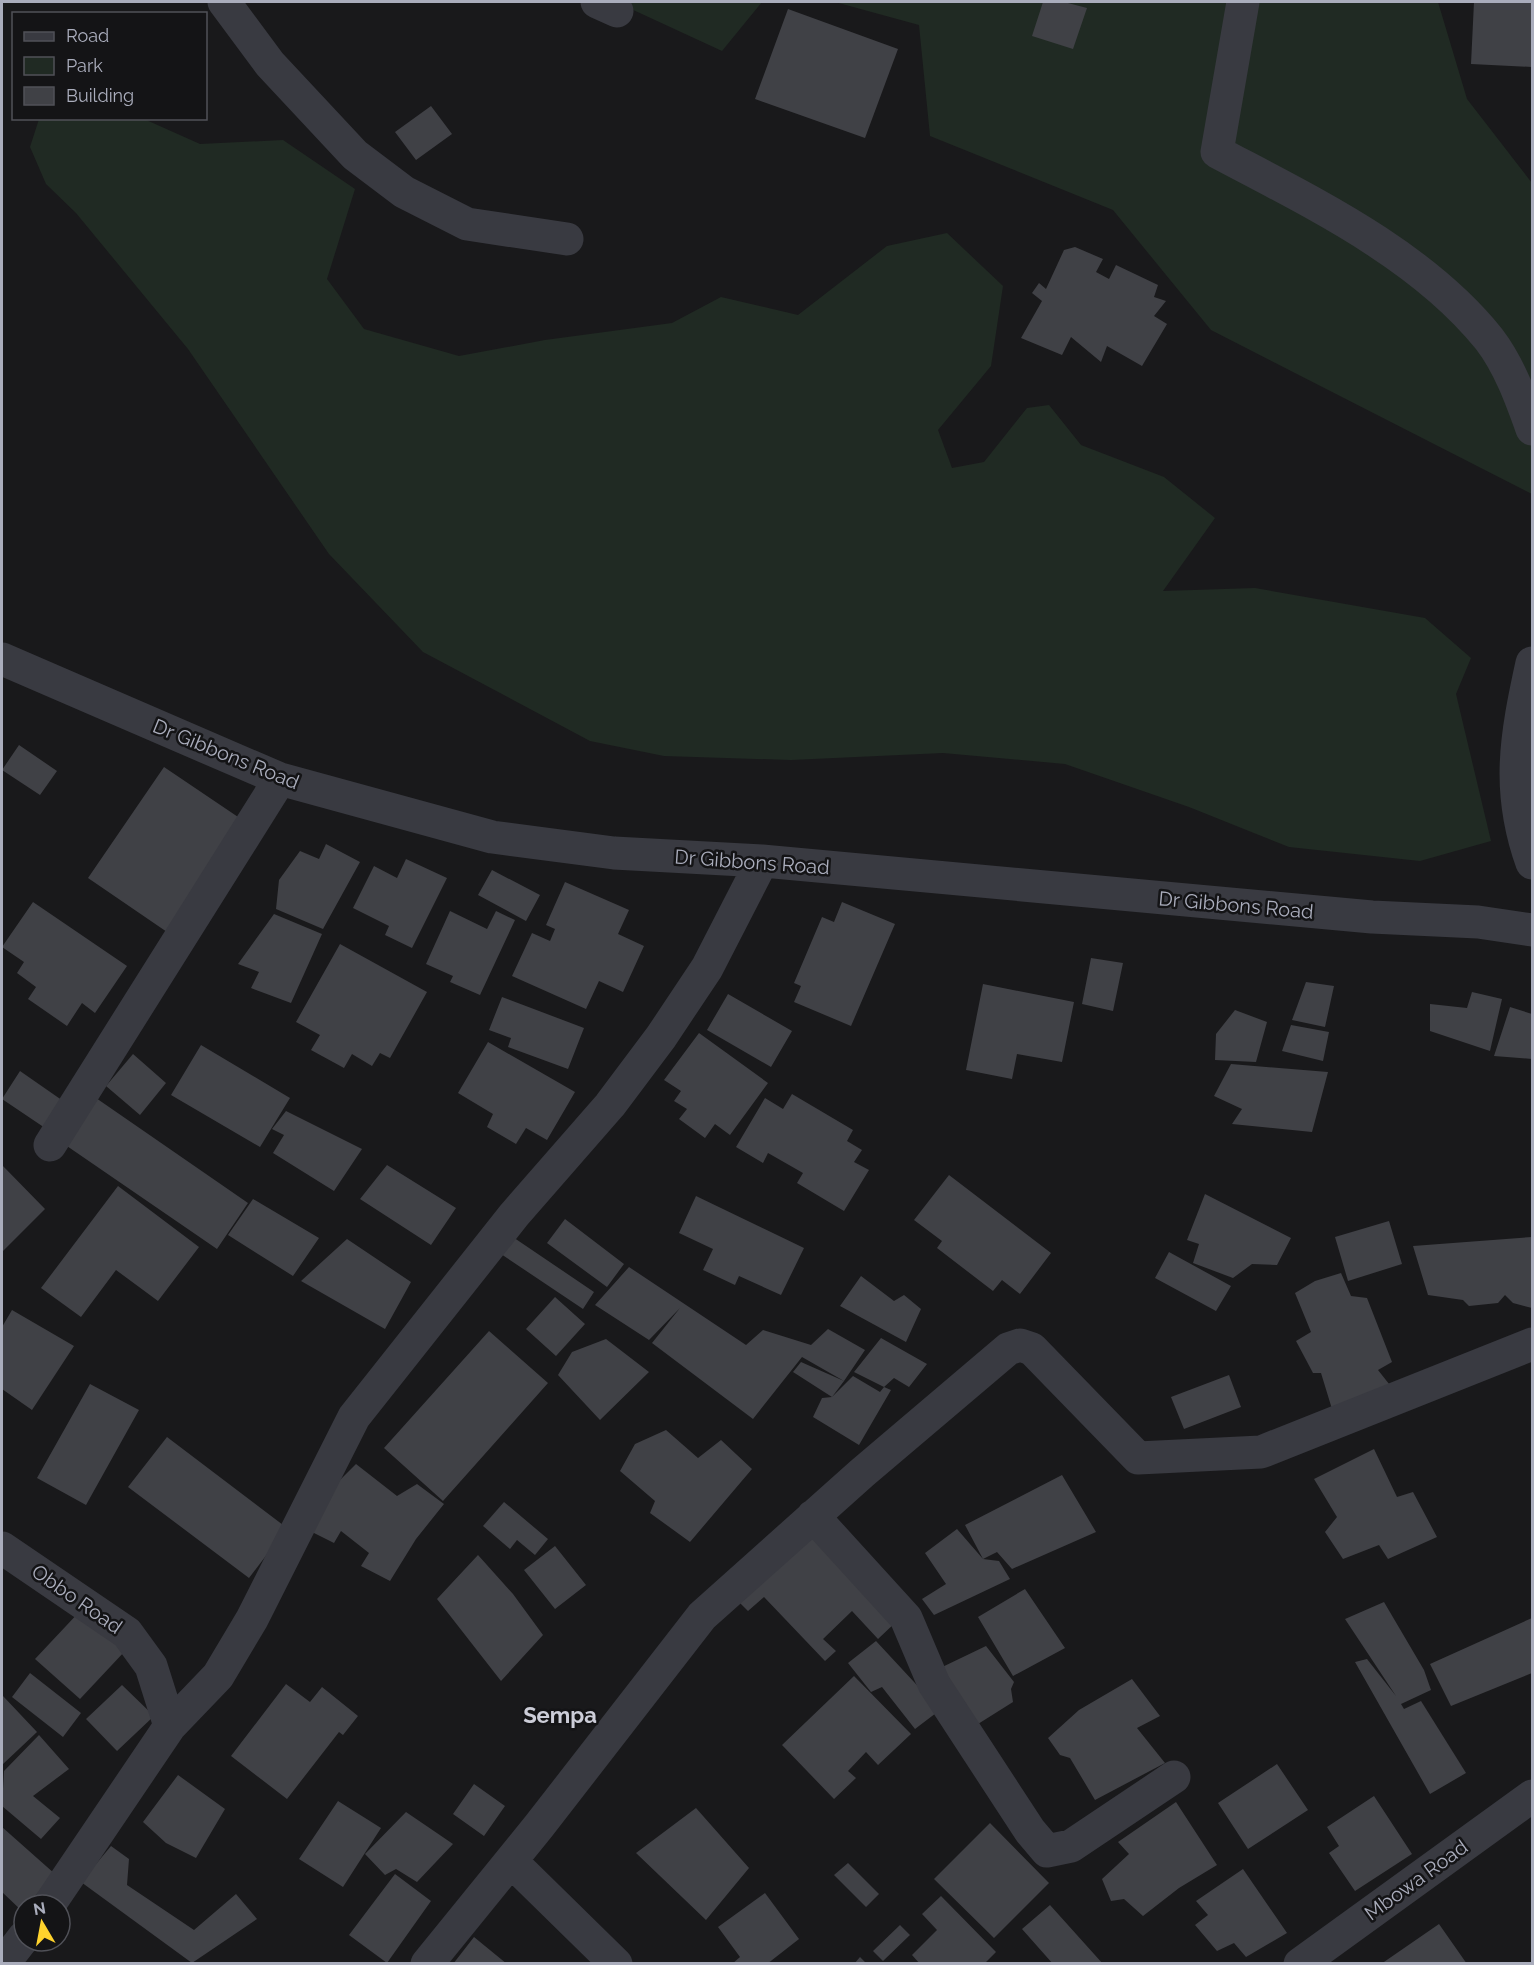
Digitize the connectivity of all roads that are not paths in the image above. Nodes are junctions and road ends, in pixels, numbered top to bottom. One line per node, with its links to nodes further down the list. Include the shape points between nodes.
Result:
1 (224, 2): 3 (street, via 270,64 347,146 404,192 467,224)
2 (1243, 2): 4 (street, via 1217,152 1374,240 1456,304 1489,340 1514,381)
3 (567, 239)
4 (1533, 429)
5 (2, 659): 7 (street, Dr Gibbons Road)
6 (1533, 663): 9 (street, via 1516,746 1515,800)
7 (280, 779): 8 (street, Dr Gibbons Road, via 492,837 614,853); 11 (street)
8 (762, 861): 10 (street, Dr Gibbons Road, via 1372,917 1478,922); 15 (street, via 707,968 660,1037 610,1105 514,1215 354,1417 252,1619 218,1676)
9 (1533, 863)
10 (1533, 930)
11 (50, 1145)
12 (1533, 1344): 13 (street, via 1261,1452 1138,1458 1032,1349 1020,1345 1008,1349)
13 (813, 1516): 16 (street, via 906,1618 934,1684 1047,1851 1071,1846); 18 (street, via 702,1616)
14 (2, 1548): 15 (street, Obbo Road, via 127,1633 151,1666)
15 (170, 1726): 19 (street)
16 (1174, 1777)
17 (1533, 1796): 22 (street, Mbowa Road)
18 (511, 1861): 20 (street); 21 (street)
19 (57, 1893)
20 (427, 1964)
21 (616, 1964)
22 (1300, 1964)

